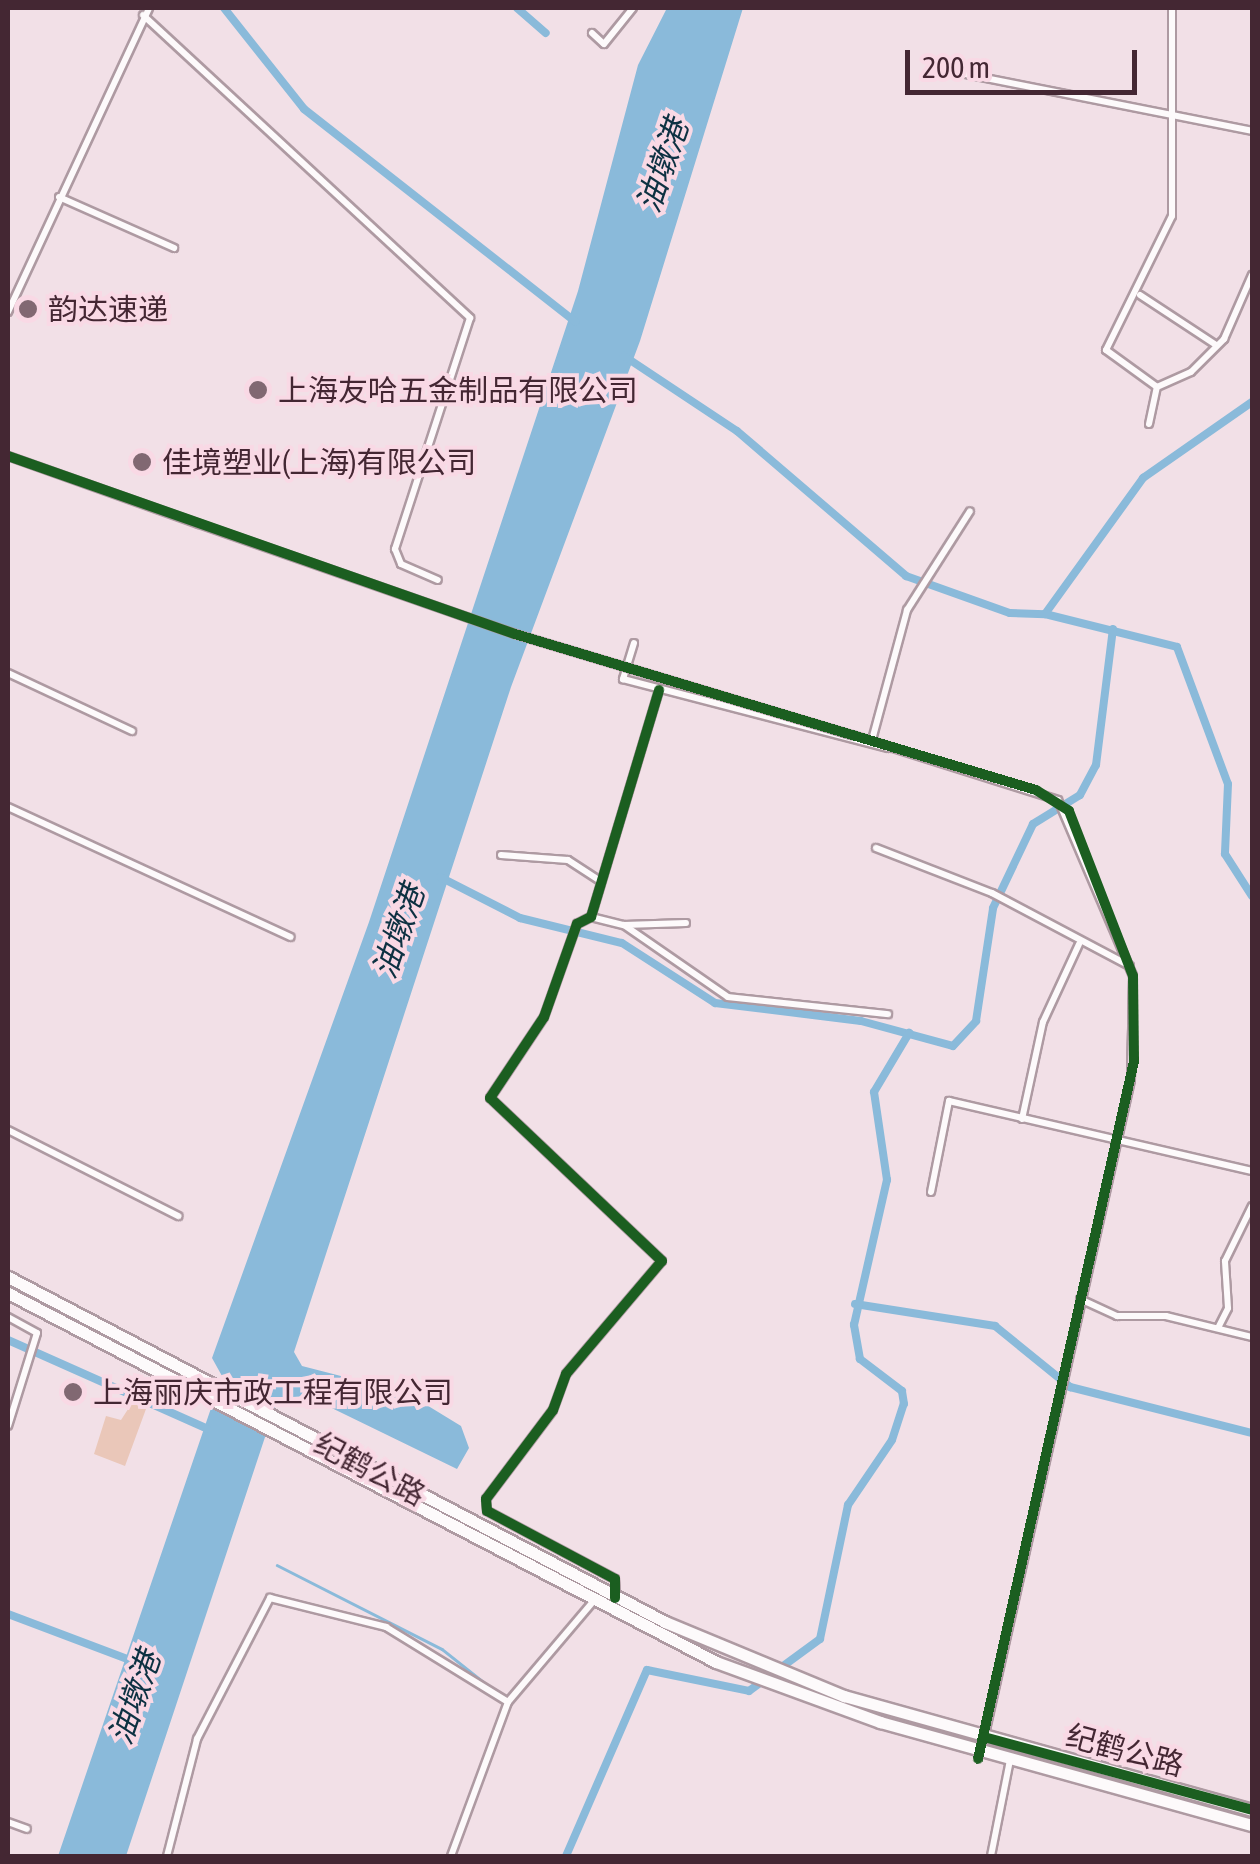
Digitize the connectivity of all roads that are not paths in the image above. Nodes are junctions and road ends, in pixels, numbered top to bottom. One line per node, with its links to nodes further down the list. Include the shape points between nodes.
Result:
1 (633, 8): 5 (street, via 604,44)
2 (1158, 8): 3 (street)
3 (1172, 8): 7 (street)
4 (146, 11): 9 (street); 19 (street, via 470,318 394,550 401,564)
5 (592, 33)
6 (965, 74): 7 (street)
7 (1169, 116): 8 (street); 12 (street, via 1172,216)
8 (1252, 131)
9 (59, 197): 10 (street); 13 (street)
10 (174, 248)
11 (1252, 275): 14 (street)
12 (1140, 296): 14 (street); 15 (street, via 1106,350)
13 (8, 312)
14 (1216, 345): 15 (street, via 1191,372)
15 (1157, 387): 16 (street)
16 (1149, 424)
17 (8, 456): 24 (street, bridge, via 516,634)
18 (970, 511): 24 (street, via 912,600)
19 (438, 580)
20 (634, 643): 22 (street, via 622,678)
21 (8, 673): 23 (street)
22 (658, 690): 25 (street, via 866,749); 29 (street)
23 (132, 731)
24 (872, 740): 25 (street)
25 (894, 748): 35 (street, via 1058,800 1069,811)
26 (8, 807): 33 (street)
27 (876, 848): 34 (street, via 992,893)
28 (500, 854): 29 (street, via 568,860)
29 (600, 882): 30 (street)
30 (591, 917): 31 (street); 51 (street, via 577,924 544,1018 490,1098 662,1260 566,1374 553,1410 484,1506 615,1580)
31 (624, 924): 32 (street); 36 (street, via 728,998)
32 (686, 924)
33 (290, 937)
34 (1079, 944): 35 (street); 37 (street, via 1043,1022)
35 (1130, 966): 39 (street, via 1134,1060)
36 (888, 1014)
37 (1022, 1119): 39 (street); 41 (street, via 949,1101)
38 (8, 1130): 43 (street)
39 (1118, 1138): 40 (street); 46 (street)
40 (1252, 1171)
41 (931, 1192)
42 (1252, 1206): 48 (street, via 1225,1261 1228,1308)
43 (178, 1216)
44 (8, 1278): 51 (main road, 纪鹤公路)
45 (8, 1294): 52 (main road, 纪鹤公路)
46 (1080, 1299): 48 (street, via 1129,1318 1166,1316); 54 (street)
47 (8, 1317): 50 (street, via 37,1333)
48 (1218, 1329): 49 (street)
49 (1252, 1337)
50 (8, 1426)
51 (615, 1598): 54 (main road, 纪鹤公路, via 800,1679)
52 (592, 1603): 53 (street); 56 (main road, 纪鹤公路, via 742,1672)
53 (508, 1702): 62 (street, via 405,1635 300,1600 270,1598 197,1739); 63 (street)
54 (984, 1738): 55 (main road, 纪鹤公路); 56 (street)
55 (1013, 1745): 57 (street); 58 (main road, 纪鹤公路)
56 (979, 1755): 57 (main road, 纪鹤公路)
57 (1010, 1760): 60 (main road, 纪鹤公路); 64 (street)
58 (1252, 1810)
59 (8, 1822): 61 (street)
60 (1252, 1826)
61 (26, 1829)
62 (167, 1856)
63 (451, 1856)
64 (991, 1856)

